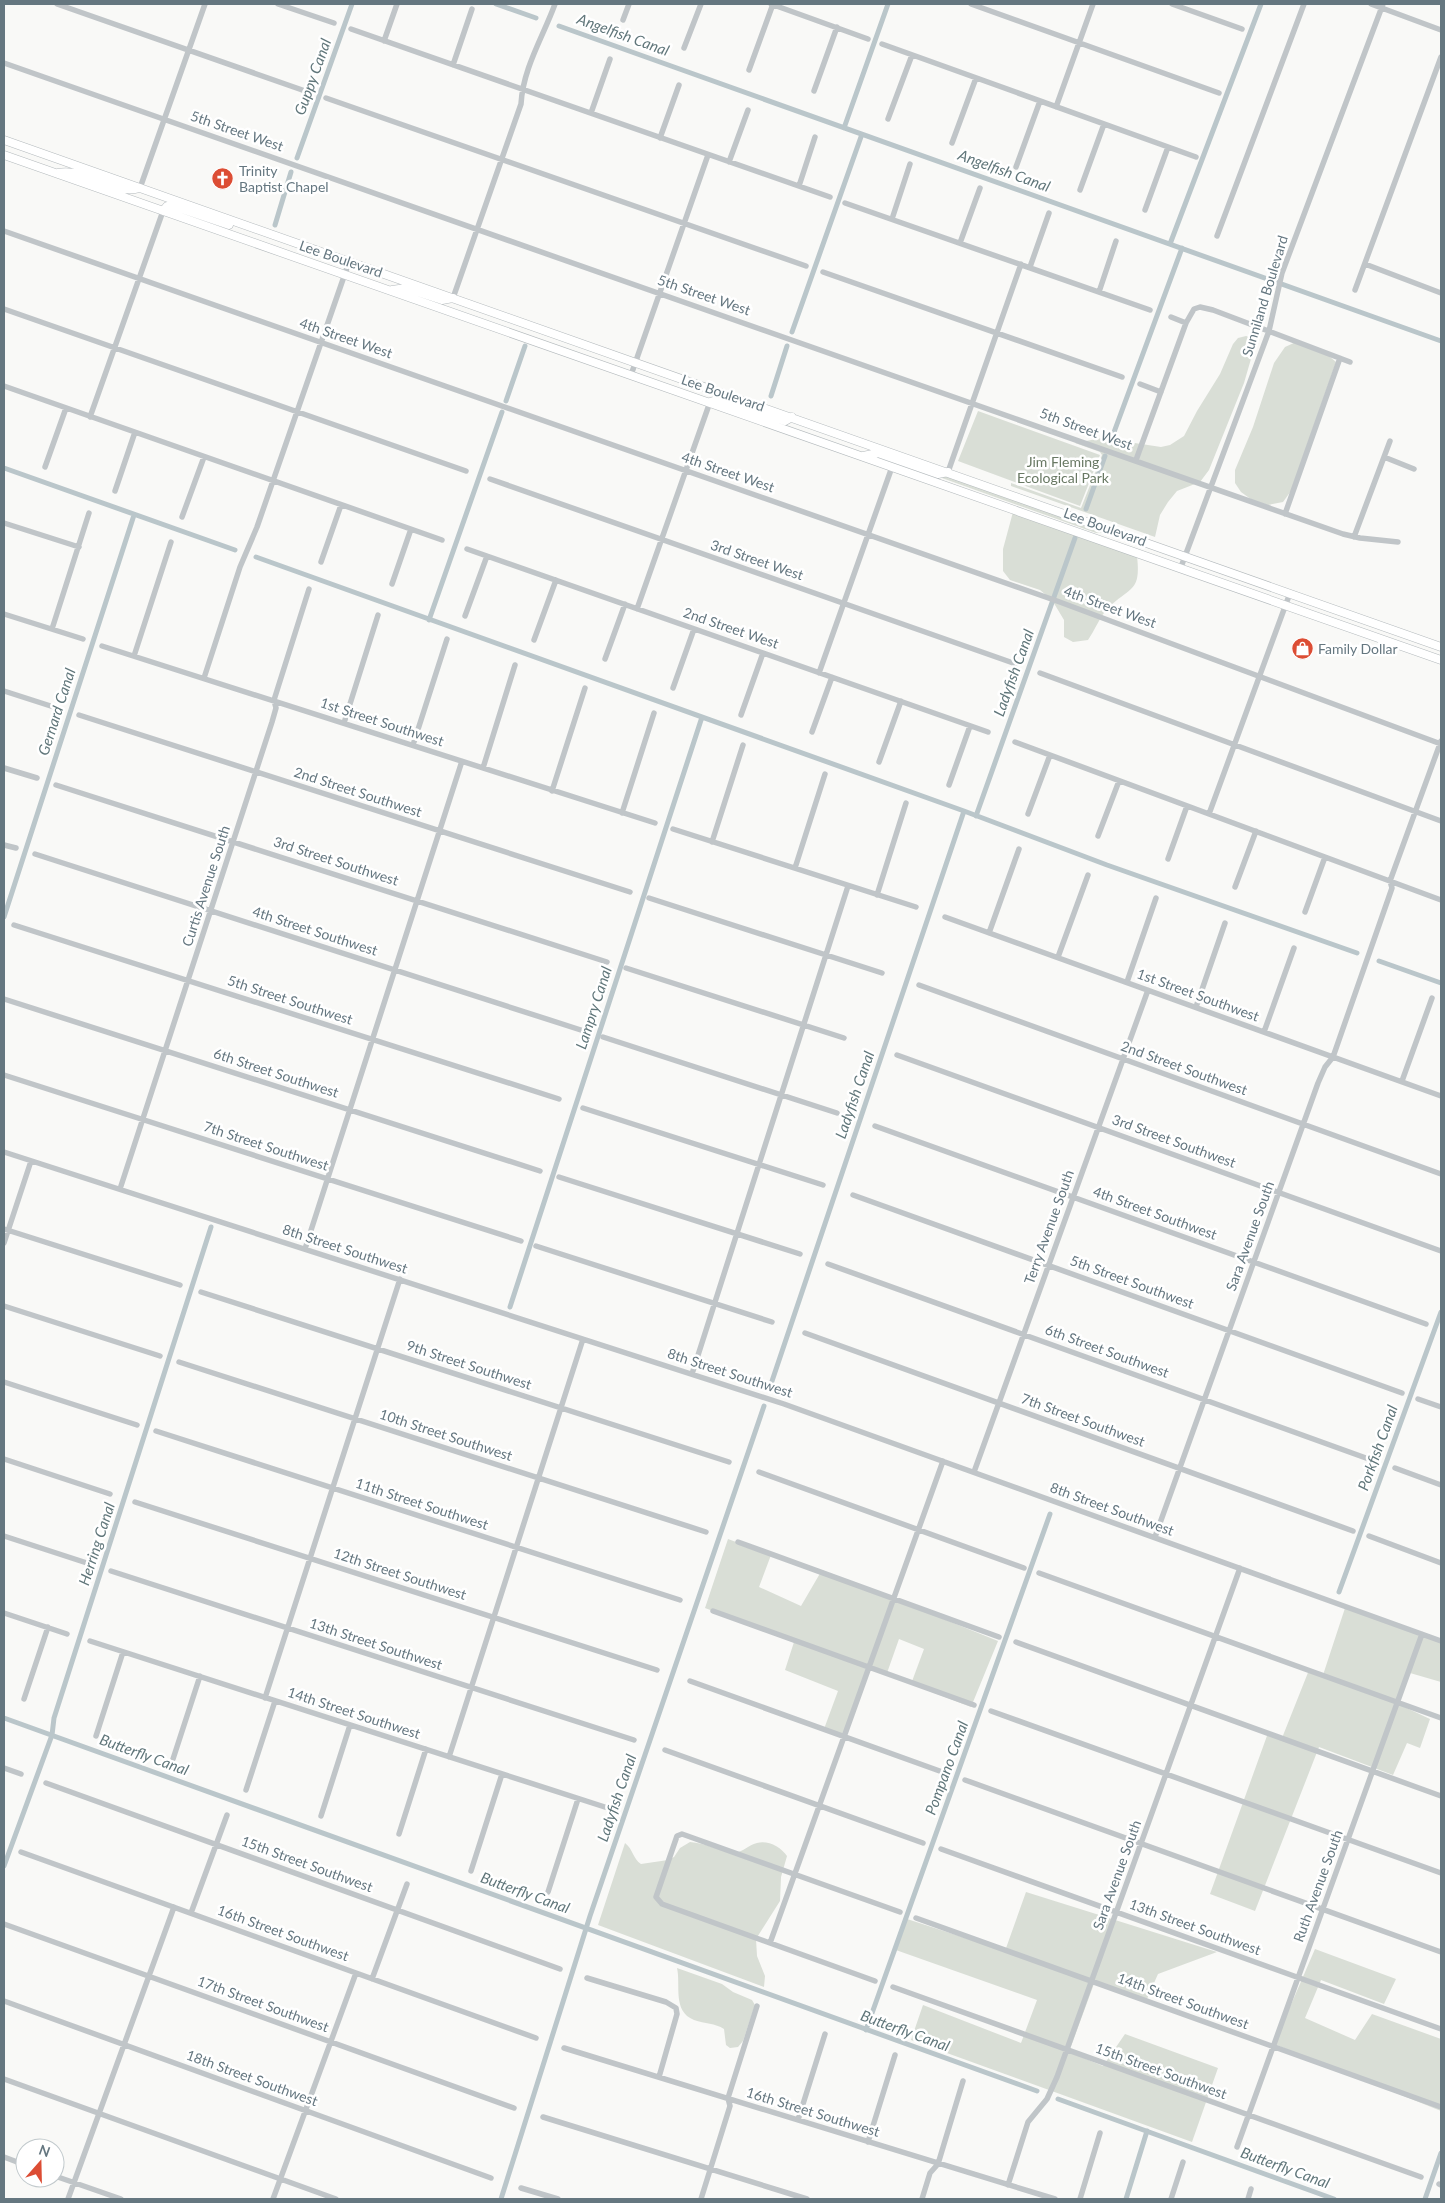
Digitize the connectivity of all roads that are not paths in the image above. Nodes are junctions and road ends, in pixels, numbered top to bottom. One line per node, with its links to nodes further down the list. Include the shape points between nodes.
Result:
1 (57, 4): 28 (street)
2 (205, 4): 28 (street)
3 (278, 4): 14 (street)
4 (397, 4): 24 (street)
5 (556, 4): 37 (street, via 540,36)
6 (629, 4): 17 (street)
7 (701, 4): 27 (street)
8 (772, 4): 19 (street); 34 (street)
9 (972, 4): 25 (street)
10 (1093, 4): 25 (street)
11 (1172, 4): 21 (street)
12 (1304, 4): 76 (street)
13 (1371, 4): 15 (street)
14 (292, 6): 18 (street)
15 (1382, 6): 22 (street); 97 (street, Sunniland Boulevard, via 1282,272)
16 (472, 9): 33 (street)
17 (623, 20)
18 (334, 23)
19 (837, 27): 23 (street); 38 (street)
20 (351, 29): 24 (street)
21 (1242, 29)
22 (1441, 30)
23 (868, 39)
24 (384, 41): 33 (street)
25 (1079, 42): 40 (street); 43 (street)
26 (882, 44): 29 (street)
27 (684, 48)
28 (189, 50): 39 (street); 46 (street)
29 (912, 55): 35 (street); 47 (street)
30 (1441, 57): 81 (street)
31 (610, 59): 45 (street)
32 (4, 63): 46 (street, 5th Street West)
33 (453, 65): 37 (street)
34 (749, 70)
35 (976, 78): 42 (street); 52 (street)
36 (679, 85): 50 (street)
37 (522, 89): 45 (street); 57 (street, via 521,104)
38 (814, 91)
39 (308, 92)
40 (1219, 93)
41 (326, 98): 57 (street)
42 (1040, 101): 43 (street); 60 (street)
43 (1056, 107): 48 (street)
44 (748, 110): 58 (street)
45 (591, 113): 50 (street)
46 (164, 119): 63 (street); 74 (street, 5th Street West)
47 (888, 119)
48 (1104, 124): 53 (street); 65 (street)
49 (816, 137): 62 (street)
50 (660, 138): 55 (street)
51 (4, 140): 63 (main road, Lee Boulevard)
52 (952, 143)
53 (1168, 147): 56 (street); 68 (street)
54 (4, 155): 61 (main road, Lee Boulevard)
55 (708, 155): 58 (street); 72 (street)
56 (1196, 157)
57 (502, 160): 72 (street); 74 (street)
58 (729, 162): 62 (street)
59 (910, 164): 71 (street)
60 (1016, 167)
61 (56, 173): 63 (main road, via 68,170 126,190); 69 (main road, Lee Boulevard)
62 (799, 186): 66 (street)
63 (140, 188): 73 (main road, Lee Boulevard)
64 (980, 188): 78 (street)
65 (1080, 190)
66 (830, 197)
67 (845, 202): 71 (street)
68 (1146, 210)
69 (163, 211): 73 (main road, via 166,206 173,206 235,227); 85 (main road, Lee Boulevard); 86 (street)
70 (1049, 213): 83 (street)
71 (892, 219): 78 (street)
72 (684, 224): 82 (street); 89 (street)
73 (245, 225): 79 (main road, Lee Boulevard)
74 (478, 228): 89 (street, 5th Street West); 92 (street)
75 (4, 231): 86 (street, 4th Street West)
76 (1217, 236)
77 (1116, 241): 90 (street)
78 (960, 243): 80 (street)
79 (349, 262): 85 (street); 92 (main road, Lee Boulevard)
80 (1021, 264): 83 (street); 98 (street)
81 (1364, 264): 88 (street); 91 (street)
82 (806, 266)
83 (1030, 267): 90 (street)
84 (823, 272): 98 (street)
85 (345, 275): 87 (main road, Lee Boulevard); 99 (street)
86 (139, 279): 99 (street, 4th Street West); 100 (street)
87 (390, 290): 92 (main road, via 406,288 442,300); 104 (main road, Lee Boulevard)
88 (1355, 290)
89 (659, 292): 102 (street); 110 (street, 5th Street West)
90 (1099, 292): 94 (street)
91 (1441, 293)
92 (453, 298): 102 (main road, Lee Boulevard)
93 (4, 308): 100 (street)
94 (1150, 310)
95 (1171, 318): 96 (street)
96 (1186, 323): 97 (street, via 1194,309 1200,307); 108 (street)
97 (1268, 331): 101 (street); 129 (street, Sunniland Boulevard)
98 (997, 333): 105 (street); 110 (street)
99 (322, 343): 112 (street); 124 (street, 4th Street West)
100 (115, 348): 112 (street); 113 (street)
101 (1340, 358): 103 (street); 133 (street)
102 (635, 362): 104 (street); 114 (main road, Lee Boulevard)
103 (1350, 362)
104 (631, 375): 109 (main road, Lee Boulevard)
105 (1122, 378)
106 (1140, 384): 108 (street)
107 (4, 386): 111 (street)
108 (1161, 392): 120 (street)
109 (710, 402): 114 (main road, via 720,399 785,420); 118 (main road, Lee Boulevard); 124 (street)
110 (972, 402): 120 (street, 5th Street West); 126 (street)
111 (66, 408): 113 (street); 121 (street)
112 (297, 412): 125 (street); 128 (street)
113 (90, 416): 115 (street)
114 (792, 417): 126 (main road, Lee Boulevard)
115 (134, 432): 117 (street); 130 (street)
116 (1390, 441): 119 (street)
117 (204, 456): 128 (street); 134 (street)
118 (861, 456): 122 (main road, Lee Boulevard); 126 (main road, via 878,453 938,474)
119 (1384, 457): 123 (street); 138 (street)
120 (1136, 460): 129 (street, 5th Street West)
121 (45, 467)
122 (892, 467): 137 (street); 148 (main road, Lee Boulevard)
123 (1414, 469)
124 (686, 470): 137 (street, 4th Street West); 140 (street)
125 (466, 471)
126 (948, 472): 146 (main road, Lee Boulevard)
127 (490, 479): 140 (street, 3rd Street West)
128 (272, 481): 131 (street); 177 (street)
129 (1211, 487): 133 (street, 5th Street West); 146 (street, Sunniland Boulevard)
130 (115, 491)
131 (341, 505): 136 (street); 147 (street)
132 (89, 513): 143 (street)
133 (1285, 514): 138 (street, 5th Street West)
134 (182, 517)
135 (4, 523): 143 (street)
136 (411, 529): 139 (street); 150 (street)
137 (868, 535): 154 (street); 175 (street, 4th Street West)
138 (1354, 537): 142 (street, 5th Street West)
139 (442, 540)
140 (662, 540): 154 (street, 3rd Street West); 156 (street)
141 (171, 542): 168 (street)
142 (1398, 542)
143 (79, 547): 161 (street)
144 (467, 549): 145 (street, 2nd Street West)
145 (487, 556): 149 (street, 2nd Street West); 159 (street)
146 (1186, 556): 148 (street, Sunniland Boulevard); 152 (main road, Lee Boulevard)
147 (321, 562)
148 (1181, 567): 155 (main road, Lee Boulevard)
149 (556, 580): 153 (street, 2nd Street West); 164 (street)
150 (392, 584)
151 (309, 589): 181 (street, Curtis Avenue South)
152 (1290, 593): 155 (street); 166 (main road, Lee Boulevard)
153 (625, 604): 156 (street, 2nd Street West); 169 (street)
154 (843, 604): 171 (street, 3rd Street West); 173 (street)
155 (1286, 605): 170 (main road, Lee Boulevard); 175 (street)
156 (637, 609): 160 (street, 2nd Street West)
157 (4, 614): 161 (street)
158 (378, 615): 187 (street)
159 (465, 616)
160 (694, 628): 167 (street, 2nd Street West); 179 (street)
161 (52, 629): 163 (street)
162 (447, 638): 195 (street)
163 (83, 639)
164 (534, 640)
165 (102, 646): 168 (street, 1st Street Southwest)
166 (1441, 647)
167 (763, 653): 173 (street, 2nd Street West); 186 (street)
168 (134, 656): 177 (street, 1st Street Southwest)
169 (605, 659)
170 (1441, 660)
171 (1016, 664)
172 (515, 665): 200 (street)
173 (819, 673): 176 (street, 2nd Street West)
174 (1040, 673): 194 (street)
175 (1260, 676): 192 (street, 4th Street West); 194 (street)
176 (832, 677): 182 (street, 2nd Street West); 189 (street)
177 (204, 678): 181 (street, 1st Street Southwest)
178 (585, 688): 207 (street)
179 (673, 688)
180 (4, 691): 183 (street)
181 (274, 700): 187 (street, 1st Street Southwest); 201 (street, Curtis Avenue South, via 276,708)
182 (901, 701): 188 (street, 2nd Street West); 198 (street)
183 (60, 709)
184 (654, 713): 211 (street)
185 (79, 715): 201 (street, 2nd Street Southwest)
186 (741, 715)
187 (344, 723): 195 (street, 1st Street Southwest)
188 (970, 726): 190 (street, 2nd Street West); 206 (street)
189 (812, 732)
190 (988, 732)
191 (1015, 742): 196 (street)
192 (1441, 743): 210 (street, Sara Avenue South)
193 (743, 745): 221 (street)
194 (1234, 745): 210 (street); 213 (street)
195 (413, 746): 197 (street, 1st Street Southwest)
196 (1050, 755): 204 (street); 212 (street)
197 (462, 761): 200 (street, 1st Street Southwest); 217 (street)
198 (879, 762)
199 (4, 768): 203 (street)
200 (483, 768): 207 (street, 1st Street Southwest)
201 (255, 772): 217 (street, 2nd Street Southwest); 220 (street, Curtis Avenue South)
202 (825, 774): 228 (street)
203 (37, 778)
204 (1119, 781): 209 (street); 219 (street)
205 (56, 785): 220 (street, 3rd Street Southwest)
206 (949, 785)
207 (552, 791): 211 (street, 1st Street Southwest)
208 (906, 803): 234 (street)
209 (1187, 806): 213 (street); 227 (street)
210 (1415, 812): 214 (street); 230 (street, Sara Avenue South)
211 (622, 813): 215 (street, 1st Street Southwest)
212 (1028, 814)
213 (1209, 814): 218 (street)
214 (1441, 821)
215 (655, 823)
216 (673, 829): 221 (street)
217 (439, 831): 233 (street, 2nd Street Southwest); 237 (street)
218 (1256, 831): 226 (street); 232 (street)
219 (1098, 836)
220 (233, 842): 237 (street, 3rd Street Southwest); 240 (street, Curtis Avenue South)
221 (712, 842): 228 (street)
222 (4, 845): 223 (street)
223 (16, 848)
224 (1019, 849): 245 (street)
225 (35, 854): 240 (street, 4th Street Southwest)
226 (1325, 857): 230 (street); 241 (street)
227 (1168, 859)
228 (795, 868): 231 (street)
229 (1088, 875): 248 (street)
230 (1390, 881): 238 (street); 268 (street, Sara Avenue South, via 1392,888)
231 (848, 886): 234 (street); 247 (street)
232 (1235, 887)
233 (630, 892)
234 (877, 895): 239 (street)
235 (649, 898): 247 (street)
236 (1156, 898): 254 (street)
237 (417, 900): 249 (street, 3rd Street Southwest); 251 (street)
238 (1441, 900)
239 (916, 907)
240 (211, 911): 251 (street, 4th Street Southwest); 253 (street, Curtis Avenue South)
241 (1305, 912)
242 (945, 917): 245 (street, 1st Street Southwest)
243 (1225, 923): 259 (street)
244 (14, 925): 253 (street, 5th Street Southwest)
245 (989, 933): 248 (street, 1st Street Southwest)
246 (1294, 948): 262 (street)
247 (826, 956): 252 (street); 260 (street)
248 (1058, 957): 254 (street, 1st Street Southwest)
249 (607, 962)
250 (626, 968): 260 (street)
251 (395, 970): 261 (street, 4th Street Southwest); 265 (street)
252 (882, 973)
253 (188, 981): 265 (street, 5th Street Southwest); 266 (street, Curtis Avenue South)
254 (1127, 982): 256 (street, 1st Street Southwest)
255 (919, 985): 269 (street, 2nd Street Southwest)
256 (1148, 990): 259 (street, 1st Street Southwest); 269 (street, Terry Avenue South)
257 (4, 998): 266 (street, 6th Street Southwest)
258 (1432, 998): 271 (street)
259 (1196, 1007): 262 (street, 1st Street Southwest)
260 (804, 1025): 264 (street); 272 (street)
261 (587, 1032)
262 (1264, 1032): 268 (street, 1st Street Southwest)
263 (603, 1037): 272 (street)
264 (844, 1038)
265 (372, 1040): 274 (street, 5th Street Southwest); 276 (street)
266 (166, 1050): 276 (street, 6th Street Southwest); 278 (street, Curtis Avenue South)
267 (897, 1056): 281 (street, 3rd Street Southwest)
268 (1333, 1057): 271 (street, 1st Street Southwest); 279 (street, Sara Avenue South, via 1324,1067)
269 (1122, 1059): 279 (street, 2nd Street Southwest); 281 (street, Terry Avenue South)
270 (4, 1075): 278 (street, 7th Street Southwest)
271 (1402, 1082): 273 (street, 1st Street Southwest)
272 (781, 1095): 277 (street); 284 (street)
273 (1441, 1096)
274 (558, 1100)
275 (583, 1108): 284 (street)
276 (350, 1110): 285 (street, 6th Street Southwest); 288 (street)
277 (837, 1113)
278 (143, 1120): 288 (street, 7th Street Southwest); 290 (street, Curtis Avenue South)
279 (1304, 1124): 286 (street, 2nd Street Southwest); 291 (street, Sara Avenue South)
280 (876, 1126): 293 (street, 4th Street Southwest)
281 (1098, 1127): 291 (street, 3rd Street Southwest); 293 (street, Terry Avenue South)
282 (4, 1152): 283 (street, 8th Street Southwest)
283 (30, 1161): 290 (street, 8th Street Southwest); 294 (street)
284 (759, 1164): 289 (street); 295 (street)
285 (540, 1171)
286 (1441, 1174)
287 (559, 1177): 295 (street)
288 (327, 1179): 296 (street, 7th Street Southwest); 299 (street)
289 (823, 1185)
290 (120, 1190): 299 (street, 8th Street Southwest)
291 (1279, 1193): 300 (street, 3rd Street Southwest); 302 (street, Sara Avenue South)
292 (853, 1195): 304 (street, 5th Street Southwest)
293 (1073, 1196): 302 (street, 4th Street Southwest); 304 (street, Terry Avenue South)
294 (6, 1230): 297 (street); 306 (street)
295 (736, 1234): 301 (street); 308 (street)
296 (520, 1241)
297 (4, 1242)
298 (536, 1246): 308 (street)
299 (305, 1249): 305 (street, 8th Street Southwest)
300 (1441, 1251)
301 (800, 1254)
302 (1255, 1262): 311 (street, 4th Street Southwest); 312 (street, Sara Avenue South)
303 (828, 1264): 314 (street, 6th Street Southwest)
304 (1048, 1265): 312 (street, 5th Street Southwest); 314 (street, Terry Avenue South)
305 (400, 1280): 315 (street, 8th Street Southwest); 316 (street)
306 (180, 1285)
307 (200, 1292): 316 (street, 9th Street Southwest)
308 (714, 1304): 310 (street); 319 (street)
309 (4, 1306): 317 (street)
310 (772, 1322)
311 (1426, 1324)
312 (1230, 1331): 321 (street, 5th Street Southwest); 323 (street, Sara Avenue South)
313 (805, 1333): 324 (street, 7th Street Southwest)
314 (1023, 1334): 323 (street, 6th Street Southwest); 324 (street, Terry Avenue South)
315 (584, 1339): 319 (street, 8th Street Southwest); 326 (street)
316 (377, 1349): 326 (street, 9th Street Southwest); 327 (street)
317 (160, 1356)
318 (179, 1362): 327 (street, 10th Street Southwest)
319 (692, 1374): 331 (street, 8th Street Southwest)
320 (4, 1382): 328 (street)
321 (1402, 1393)
322 (1418, 1399): 325 (street)
323 (1205, 1400): 333 (street, 6th Street Southwest); 334 (street, Sara Avenue South)
324 (998, 1403): 334 (street, 7th Street Southwest); 337 (street, Terry Avenue South)
325 (1441, 1407)
326 (561, 1408): 332 (street, 9th Street Southwest); 338 (street)
327 (355, 1419): 338 (street, 10th Street Southwest); 340 (street)
328 (137, 1425)
329 (156, 1431): 340 (street, 11th Street Southwest)
330 (4, 1459): 341 (street)
331 (943, 1461): 337 (street, 8th Street Southwest); 343 (street)
332 (730, 1462)
333 (1377, 1462)
334 (1180, 1468): 344 (street, 7th Street Southwest); 348 (street, Sara Avenue South)
335 (1395, 1468): 339 (street)
336 (759, 1472): 343 (street)
337 (974, 1472): 348 (street, 8th Street Southwest)
338 (539, 1478): 345 (street, 10th Street Southwest); 350 (street)
339 (1441, 1485)
340 (332, 1488): 350 (street, 11th Street Southwest); 351 (street)
341 (110, 1494)
342 (135, 1502): 351 (street, 12th Street Southwest)
343 (919, 1530): 354 (street); 358 (street)
344 (1353, 1531)
345 (706, 1532)
346 (4, 1536): 353 (street)
347 (1369, 1536): 352 (street)
348 (1155, 1538): 355 (street, 8th Street Southwest)
349 (738, 1542): 358 (street)
350 (516, 1548): 359 (street, 11th Street Southwest); 362 (street)
351 (310, 1558): 362 (street, 12th Street Southwest); 364 (street)
352 (1441, 1562)
353 (90, 1564)
354 (1024, 1568)
355 (1240, 1568): 366 (street, 8th Street Southwest); 368 (street, Sara Avenue South)
356 (111, 1571): 364 (street, 13th Street Southwest)
357 (1039, 1573): 368 (street)
358 (894, 1599): 367 (street); 373 (street)
359 (680, 1600)
360 (713, 1611): 373 (street)
361 (4, 1613): 363 (street)
362 (494, 1618): 374 (street, 12th Street Southwest); 377 (street)
363 (48, 1627): 365 (street); 379 (street)
364 (288, 1628): 377 (street, 13th Street Southwest); 378 (street)
365 (67, 1634)
366 (1422, 1634): 369 (street, 8th Street Southwest); 381 (street, Ruth Avenue South)
367 (999, 1637)
368 (1216, 1637): 381 (street); 383 (street, Sara Avenue South)
369 (1441, 1640)
370 (90, 1641): 372 (street, 14th Street Southwest)
371 (1016, 1642): 383 (street)
372 (123, 1652): 375 (street, 14th Street Southwest); 387 (street)
373 (869, 1668): 382 (street); 388 (street)
374 (657, 1670)
375 (200, 1676): 378 (street, 14th Street Southwest); 393 (street)
376 (690, 1681): 388 (street)
377 (471, 1687): 389 (street, 13th Street Southwest); 392 (street)
378 (265, 1698): 380 (street, 14th Street Southwest)
379 (24, 1699)
380 (275, 1701): 386 (street, 14th Street Southwest); 402 (street)
381 (1398, 1702): 385 (street); 395 (street, Ruth Avenue South)
382 (974, 1706)
383 (1191, 1706): 395 (street); 399 (street, Sara Avenue South)
384 (991, 1711): 399 (street)
385 (1441, 1718)
386 (350, 1725): 390 (street, 14th Street Southwest); 408 (street)
387 (96, 1736)
388 (844, 1736): 398 (street); 405 (street)
389 (634, 1740)
390 (426, 1749): 392 (street, 14th Street Southwest); 409 (street)
391 (665, 1750): 405 (street)
392 (449, 1757): 397 (street, 14th Street Southwest)
393 (173, 1759)
394 (4, 1768): 396 (street)
395 (1373, 1771): 403 (street); 410 (street, Ruth Avenue South)
396 (22, 1774)
397 (502, 1774): 404 (street, 14th Street Southwest); 416 (street)
398 (948, 1774)
399 (1166, 1774): 410 (street); 412 (street, Sara Avenue South)
400 (965, 1780): 412 (street)
401 (46, 1783): 413 (street, 15th Street Southwest)
402 (246, 1790)
403 (1441, 1796)
404 (578, 1798): 406 (street, 14th Street Southwest); 420 (street)
405 (819, 1806): 411 (street); 418 (street)
406 (611, 1809)
407 (226, 1815): 413 (street)
408 (321, 1816)
409 (399, 1834)
410 (1348, 1840): 417 (street); 422 (street, Ruth Avenue South)
411 (923, 1843)
412 (1141, 1844): 422 (street); 425 (street, Sara Avenue South)
413 (216, 1845): 423 (street, 15th Street Southwest); 426 (street)
414 (941, 1849): 425 (street, 13th Street Southwest)
415 (21, 1852): 421 (street, 16th Street Southwest)
416 (471, 1871)
417 (1441, 1873)
418 (795, 1874): 424 (street); 429 (street); 429 (street, via 682,1834 677,1836 656,1897 662,1904)
419 (407, 1884): 423 (street)
420 (548, 1892)
421 (174, 1907): 426 (street, 16th Street Southwest); 433 (street)
422 (1323, 1909): 430 (street); 435 (street, Ruth Avenue South)
423 (397, 1910): 431 (street, 15th Street Southwest); 436 (street)
424 (900, 1912)
425 (1116, 1912): 435 (street, 13th Street Southwest); 438 (street, Sara Avenue South)
426 (191, 1913): 432 (street, 16th Street Southwest)
427 (916, 1918): 438 (street, 14th Street Southwest)
428 (4, 1924): 433 (street, 17th Street Southwest)
429 (770, 1943): 437 (street)
430 (1441, 1952)
431 (560, 1969)
432 (356, 1973): 436 (street, 16th Street Southwest); 445 (street)
433 (149, 1976): 445 (street, 17th Street Southwest); 446 (street)
434 (586, 1978): 451 (street, via 675,2007 677,2014)
435 (1298, 1978): 442 (street, 13th Street Southwest); 447 (street, Ruth Avenue South)
436 (372, 1979): 444 (street, 16th Street Southwest)
437 (875, 1981)
438 (1091, 1981): 447 (street, 14th Street Southwest); 449 (street, Sara Avenue South)
439 (893, 1987): 449 (street, 15th Street Southwest)
440 (4, 2001): 446 (street, 18th Street Southwest)
441 (757, 2006): 454 (street)
442 (1441, 2029)
443 (825, 2034): 461 (street)
444 (536, 2038)
445 (330, 2042): 456 (street, 17th Street Southwest); 457 (street)
446 (124, 2045): 457 (street, 18th Street Southwest); 458 (street)
447 (1274, 2047): 455 (street, 14th Street Southwest); 459 (street, Ruth Avenue South)
448 (564, 2048): 451 (street, 16th Street Southwest)
449 (1067, 2050): 459 (street, 15th Street Southwest); 473 (street, Sara Avenue South, via 1050,2094 1028,2122)
450 (895, 2055): 463 (street)
451 (659, 2077): 454 (street, 16th Street Southwest)
452 (4, 2079): 458 (street)
453 (963, 2081): 466 (street)
454 (728, 2098): 461 (street, 16th Street Southwest); 467 (street, via 730,2106)
455 (1441, 2107)
456 (514, 2108)
457 (306, 2110): 468 (street, 18th Street Southwest); 471 (street)
458 (99, 2114): 471 (street); 472 (street)
459 (1249, 2116): 464 (street, Ruth Avenue South); 469 (street, 15th Street Southwest)
460 (542, 2117): 467 (street)
461 (798, 2120): 463 (street, 16th Street Southwest)
462 (1100, 2133): 485 (street)
463 (868, 2142): 466 (street, 16th Street Southwest)
464 (1237, 2147)
465 (1183, 2162): 486 (street)
466 (938, 2164): 473 (street, 16th Street Southwest); 483 (street, via 930,2173)
467 (711, 2169): 481 (street); 482 (street)
468 (491, 2178)
469 (1421, 2178)
470 (65, 2179): 472 (street)
471 (281, 2179): 478 (street); 479 (street)
472 (74, 2182): 476 (street); 477 (street)
473 (1008, 2184): 484 (street, 16th Street Southwest)
474 (520, 2188): 480 (street)
475 (1251, 2189): 487 (street)
476 (68, 2199)
477 (121, 2199)
478 (274, 2199)
479 (336, 2199)
480 (558, 2199)
481 (701, 2199)
482 (807, 2199)
483 (922, 2199)
484 (1055, 2199)
485 (1080, 2199)
486 (1171, 2199)
487 (1248, 2199)

